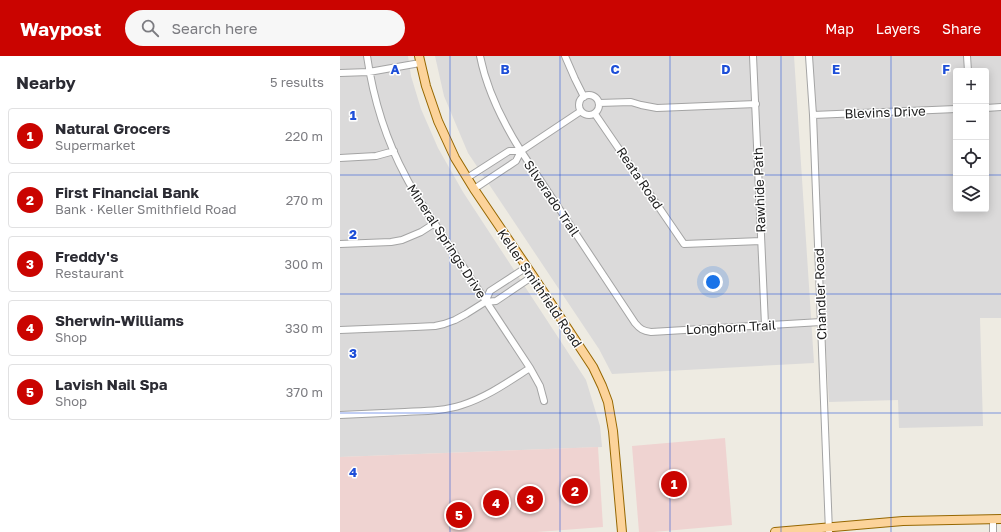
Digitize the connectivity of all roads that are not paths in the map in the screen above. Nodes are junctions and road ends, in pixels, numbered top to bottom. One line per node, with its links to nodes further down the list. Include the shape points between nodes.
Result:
1 (367, 56): 9 (street, Mineral Springs Drive)
2 (480, 56): 21 (street, Silverado Trail, via 495,105)
3 (565, 56): 11 (street)
4 (753, 56): 13 (street, Rawhide Path)
5 (809, 56): 19 (street, Chandler Road)
6 (967, 56): 8 (street)
7 (420, 59): 9 (street); 23 (main road, Keller Smithfield Road, via 438,122)
8 (968, 68)
9 (369, 72): 10 (street); 20 (street, Mineral Springs Drive)
10 (340, 73)
11 (584, 97): 12 (street, via 593,96); 17 (street, via 579,105)
12 (599, 103): 13 (street, via 626,102 658,108); 18 (street, via 599,109)
13 (756, 104): 26 (street, Rawhide Path)
14 (1001, 107): 15 (street)
15 (989, 108)
16 (953, 109): 19 (street, Blevins Drive)
17 (581, 111): 18 (street, via 586,115); 21 (street)
18 (595, 114): 26 (street, Reata Road, via 684,244)
19 (813, 115): 31 (street, Chandler Road)
20 (394, 151): 22 (street, via 376,156); 25 (street, Mineral Springs Drive, via 420,201)
21 (521, 151): 23 (street, via 510,151); 24 (street, via 516,161); 34 (street, Silverado Trail)
22 (340, 158)
23 (467, 178): 24 (main road, Keller Smithfield Road)
24 (474, 189): 28 (main road, Keller Smithfield Road)
25 (435, 223): 27 (street, via 402,240); 30 (street, Mineral Springs Drive)
26 (761, 241): 32 (street, Rawhide Path)
27 (340, 244)
28 (527, 268): 29 (main road, Keller Smithfield Road); 30 (street, via 490,292)
29 (533, 276): 30 (street, via 496,300); 40 (main road, Keller Smithfield Road, via 593,367 608,402)
30 (486, 302): 33 (street, via 444,324); 35 (street, Mineral Springs Drive)
31 (821, 322): 32 (street, Longhorn Trail); 39 (street, Chandler Road)
32 (765, 325): 34 (street, Longhorn Trail, via 651,332)
33 (340, 330)
34 (642, 330)
35 (530, 368): 36 (street, Mineral Springs Drive, via 540,386); 37 (street, via 482,397 450,408)
36 (544, 401)
37 (340, 415)
38 (997, 518): 39 (main road, via 903,521); 42 (street)
39 (829, 529): 41 (main road)
40 (622, 532)
41 (775, 532)
42 (993, 532)

